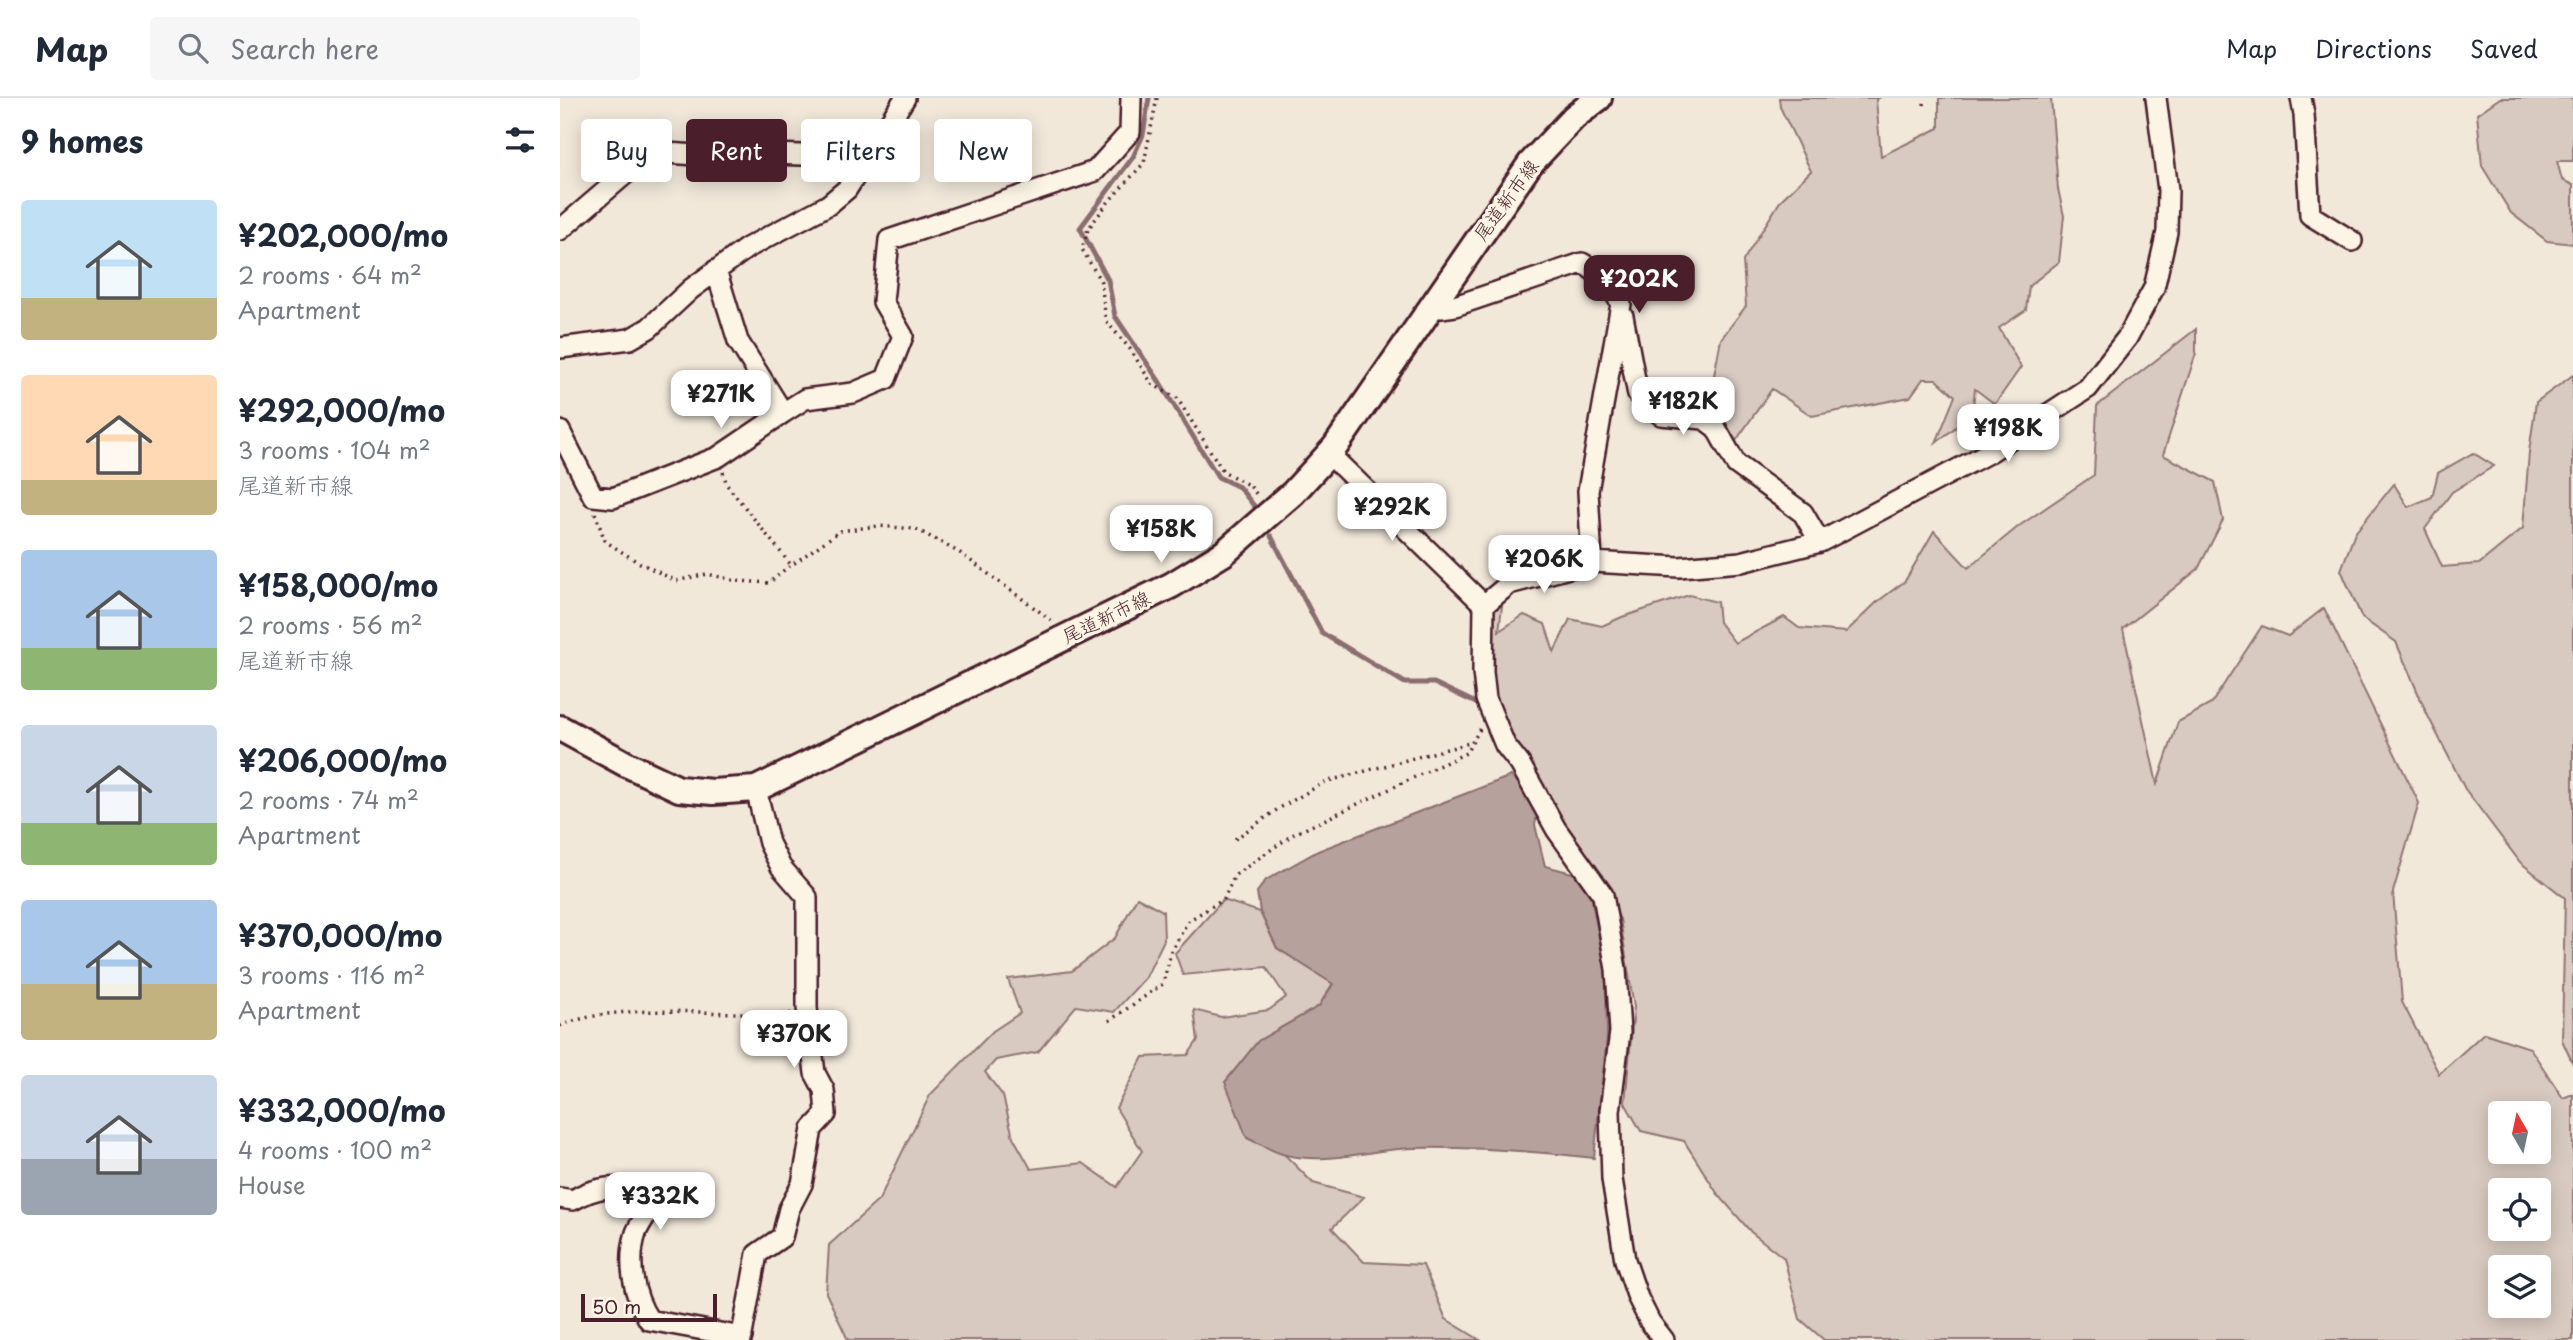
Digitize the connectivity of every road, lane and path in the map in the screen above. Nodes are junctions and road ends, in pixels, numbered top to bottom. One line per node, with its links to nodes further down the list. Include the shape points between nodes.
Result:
1 (905, 98): 9 (street)
2 (1131, 98): 18 (street, via 1130,132 1095,171 889,240 883,302 903,335 886,379 853,393 805,399)
3 (1157, 98): 23 (path, via 1144,163 1088,229 1082,249 1101,282 1106,321 1152,384 1177,398 1223,471 1250,486)
4 (1599, 98): 15 (main road, 尾道新市線, via 1574,117 1530,164)
5 (1925, 98): 8 (path)
6 (2157, 98): 24 (street, via 2168,191 2167,232 2154,288 2127,338 2088,388 1990,452)
7 (2301, 98): 13 (street, via 2310,215)
8 (1924, 106)
9 (892, 119)
10 (801, 155): 12 (street, via 728,144 697,155 651,152)
11 (851, 182): 14 (street, via 828,205)
12 (560, 230)
13 (2352, 241)
14 (716, 270): 17 (street, via 630,339); 18 (street, via 738,341)
15 (1433, 304): 16 (street, via 1455,306 1582,263 1614,289); 20 (main road, 尾道新市線)
16 (1621, 304): 24 (street, via 1638,395 1661,415 1704,419 1716,428 1736,464 1803,513); 25 (street, via 1588,491)
17 (560, 348)
18 (783, 413): 21 (street)
19 (560, 431): 22 (street)
20 (1328, 453): 23 (main road, 尾道新市線); 27 (street)
21 (718, 457): 22 (street, via 613,498); 26 (path, via 727,485)
22 (593, 496): 26 (path, via 605,541 676,581 707,574 769,583)
23 (1271, 511): 28 (main road, 尾道新市線, via 1224,553 1193,572)
24 (1820, 542): 25 (street, via 1741,562 1679,567)
25 (1592, 562): 27 (street, via 1509,584)
26 (790, 565): 28 (path, via 840,531 878,526 916,529 960,553)
27 (1484, 605): 29 (street, via 1483,672)
28 (1070, 634): 32 (main road, 尾道新市線)
29 (1490, 710): 31 (path); 39 (street, via 1505,745 1556,829 1603,895 1616,969 1620,1032 1610,1111 1612,1179 1625,1260 1638,1298)
30 (560, 728): 32 (main road, 尾道新市線, via 679,789)
31 (1473, 742): 33 (path, via 1325,782); 35 (path, via 1466,753 1292,835 1235,875 1224,898 1188,921 1171,952 1163,984)
32 (756, 789): 34 (street, via 769,843 807,897)
33 (1235, 839)
34 (807, 1008): 36 (path, via 780,1016 628,1013); 38 (street, via 815,1073 824,1090 826,1114 812,1129 802,1184 782,1237 757,1254)
35 (1110, 1021)
36 (560, 1026)
37 (560, 1198): 38 (street, via 573,1200 620,1186 643,1191 650,1208 636,1233 631,1267 639,1306 649,1320)
38 (742, 1339)
39 (1664, 1340)

